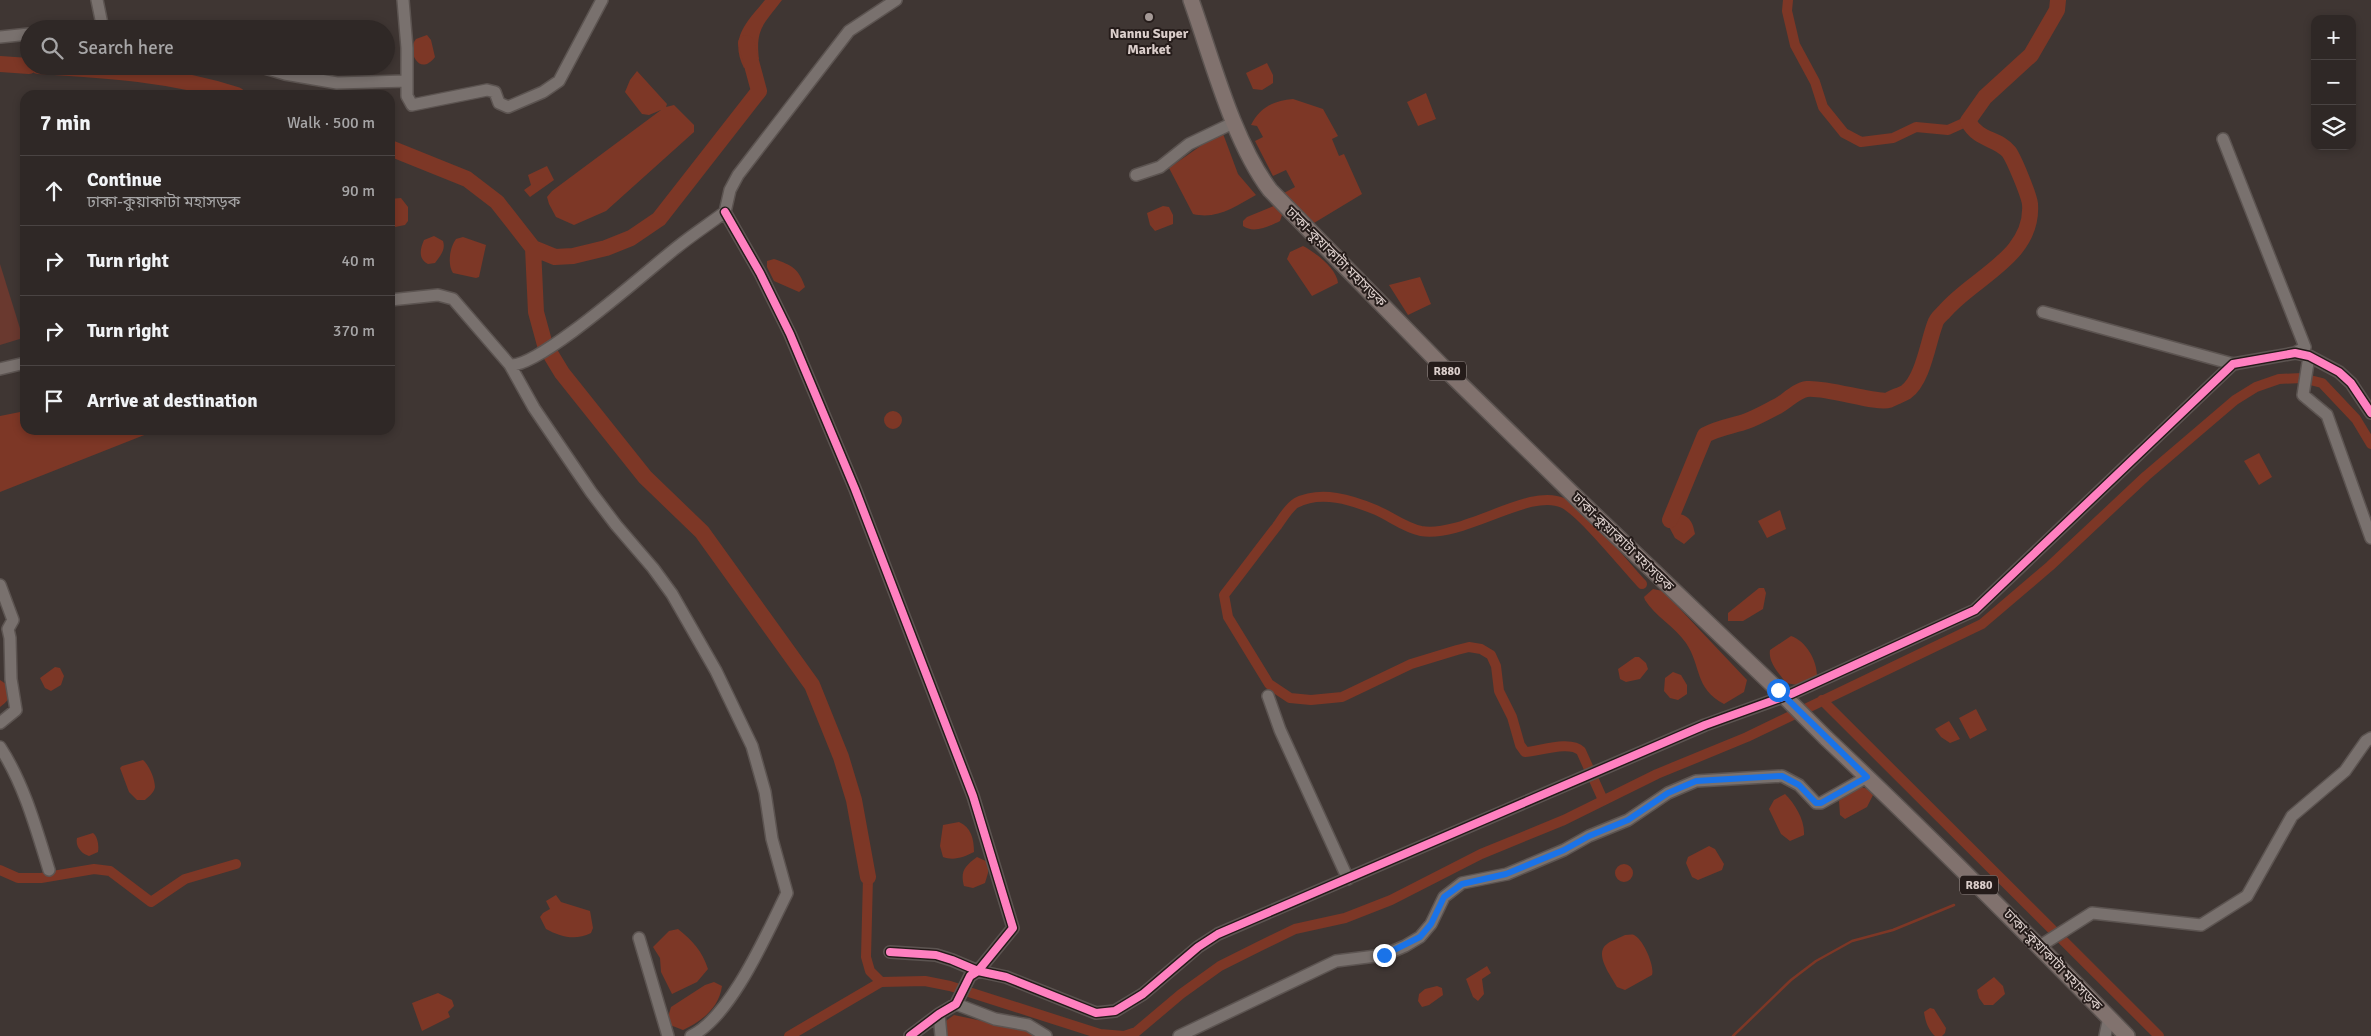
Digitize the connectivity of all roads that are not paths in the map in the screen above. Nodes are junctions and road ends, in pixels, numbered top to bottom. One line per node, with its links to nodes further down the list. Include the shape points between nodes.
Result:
1 (97, 0): 6 (street)
2 (403, 0): 10 (street)
3 (602, 0): 10 (street, via 559,81 543,92 508,107 499,102 495,92 487,90 412,105 407,96)
4 (896, 0): 14 (street, via 849,31 738,176 730,190)
5 (1191, 0): 11 (main road, ঢাকা-কুয়াকাটা মহাসড়ক / R880)
6 (101, 20)
7 (20, 35): 8 (street)
8 (0, 37)
9 (292, 75): 10 (street, via 337,83)
10 (406, 81)
11 (1235, 122): 13 (street, via 1189,144 1160,167); 30 (main road, ঢাকা-কুয়াকাটা মহাসড়ক / R880, bridge, via 1250,158 1270,190 1442,366)
12 (2222, 139): 17 (street, via 2304,348)
13 (1136, 175)
14 (725, 212): 21 (street, via 678,246 568,337 520,365); 36 (street, via 760,273 812,385 973,796 1013,928)
15 (395, 299): 21 (street, via 438,295 452,299)
16 (2043, 312): 19 (street)
17 (2295, 353): 18 (street); 19 (street)
18 (2308, 356): 23 (street, via 2339,372 2351,383); 24 (street, via 2303,395 2327,415)
19 (2233, 364): 32 (street, via 1975,610 1791,694 1705,725)
20 (20, 365): 22 (street)
21 (510, 365): 41 (street, via 534,408 591,492 672,594 716,671 752,746 765,792 772,839 787,893 755,956 719,1012)
22 (0, 369)
23 (2371, 413)
24 (2371, 538)
25 (0, 585): 27 (street, via 13,620 8,629 16,710)
26 (1268, 696): 32 (street, via 1280,730)
27 (0, 723)
28 (2371, 738): 34 (street, via 2345,771 2292,816 2247,896 2201,925 2092,913)
29 (0, 746): 31 (street, via 13,766)
30 (1867, 777): 34 (main road, ঢাকা-কুয়াকাটা মহাসড়ক / R880); 45 (street, via 1821,803 1816,803 1799,785 1782,776 1696,781 1668,793 1628,820 1564,850 1506,874 1462,884 1444,897 1431,924 1420,937 1405,946 1384,955 1330,963)
31 (49, 870)
32 (1348, 879): 36 (street, via 1218,934 1143,994 1115,1011 1096,1013 1006,978)
33 (639, 938): 40 (street)
34 (2040, 946): 39 (main road, ঢাকা-কুয়াকাটা মহাসড়ক / R880)
35 (890, 952): 36 (street, via 936,955)
36 (974, 974): 37 (street)
37 (956, 1004): 38 (street); 44 (street, via 995,1018 1028,1025)
38 (938, 1014): 42 (street); 43 (street)
39 (2109, 1018): 46 (street); 47 (main road, ঢাকা-কুয়াকাটা মহাসড়ক / R880)
40 (668, 1036)
41 (691, 1036)
42 (910, 1036)
43 (941, 1036)
44 (1046, 1036)
45 (1179, 1036)
46 (2105, 1036)
47 (2127, 1036)

